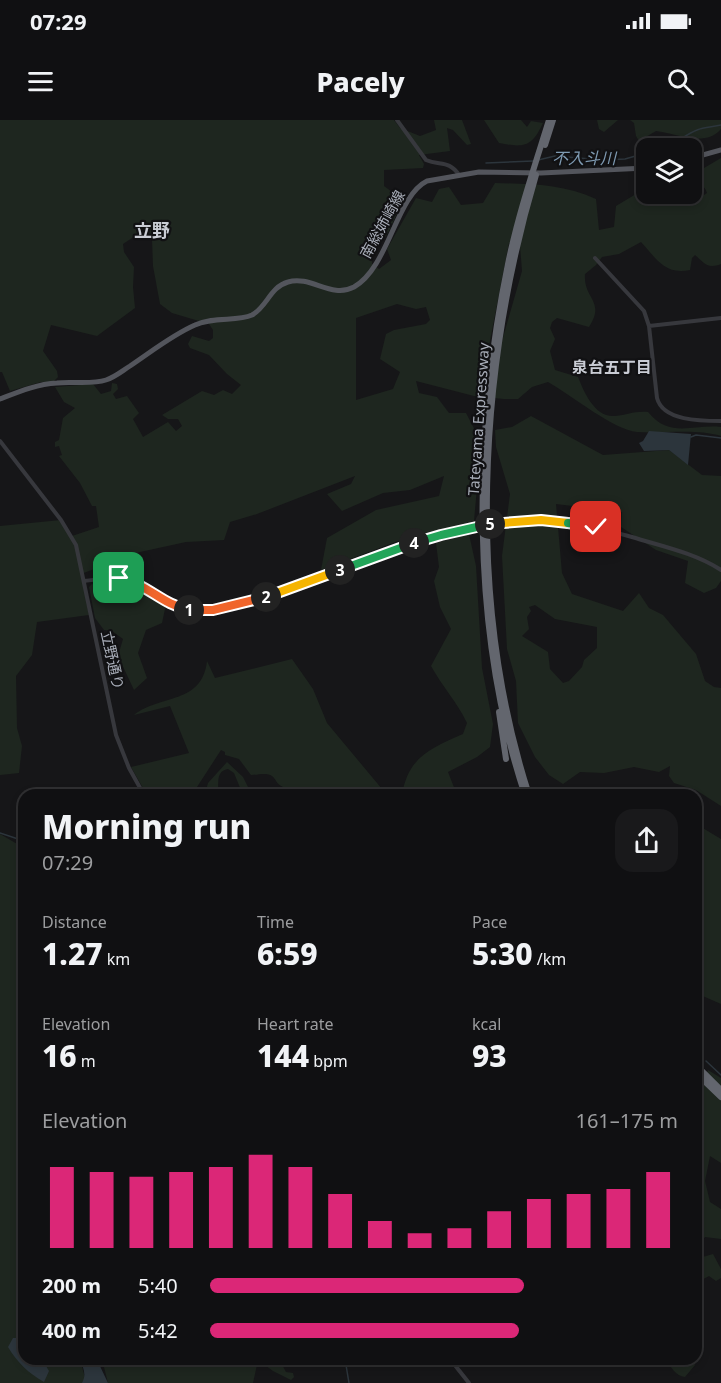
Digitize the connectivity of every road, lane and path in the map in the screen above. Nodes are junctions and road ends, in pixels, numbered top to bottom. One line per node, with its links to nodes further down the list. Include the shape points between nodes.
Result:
1 (397, 120): 7 (street, via 426,160 454,167)
2 (549, 120): 8 (highway, Tateyama Expressway)
3 (553, 120): 8 (highway, Tateyama Expressway)
4 (721, 150): 5 (main road)
5 (702, 155)
6 (636, 168): 7 (main road, 南総姉崎線)
7 (459, 175): 12 (main road, 南総姉崎線, via 427,181 414,190 377,260 365,278 351,288 337,291 290,281 272,292 254,314 213,318 196,324 105,381 44,384)
8 (527, 198): 17 (highway, Tateyama Expressway, via 504,286 487,419 484,528); 18 (highway, Tateyama Expressway, via 502,329 488,479 493,610)
9 (595, 258): 11 (street, via 642,307)
10 (721, 318): 11 (street)
11 (649, 326): 13 (street, via 661,408 672,415)
12 (0, 399)
13 (721, 421)
14 (0, 441): 16 (street, 立野通り, via 72,537)
15 (721, 570): 16 (street, via 697,558 596,527 541,520 466,528 269,596 213,610 178,608 130,580)
16 (84, 581): 20 (street, 立野通り, via 116,735)
17 (493, 655): 19 (highway); 21 (highway, Tateyama Expressway, via 506,726)
18 (511, 731): 22 (highway, Tateyama Expressway); 23 (highway)
19 (506, 759)
20 (141, 789)
21 (523, 789)
22 (528, 789)
23 (532, 789)
24 (702, 1071): 26 (highway)
25 (702, 1079): 27 (highway)
26 (721, 1090)
27 (721, 1097)
28 (455, 1365): 29 (street)
29 (469, 1383)

